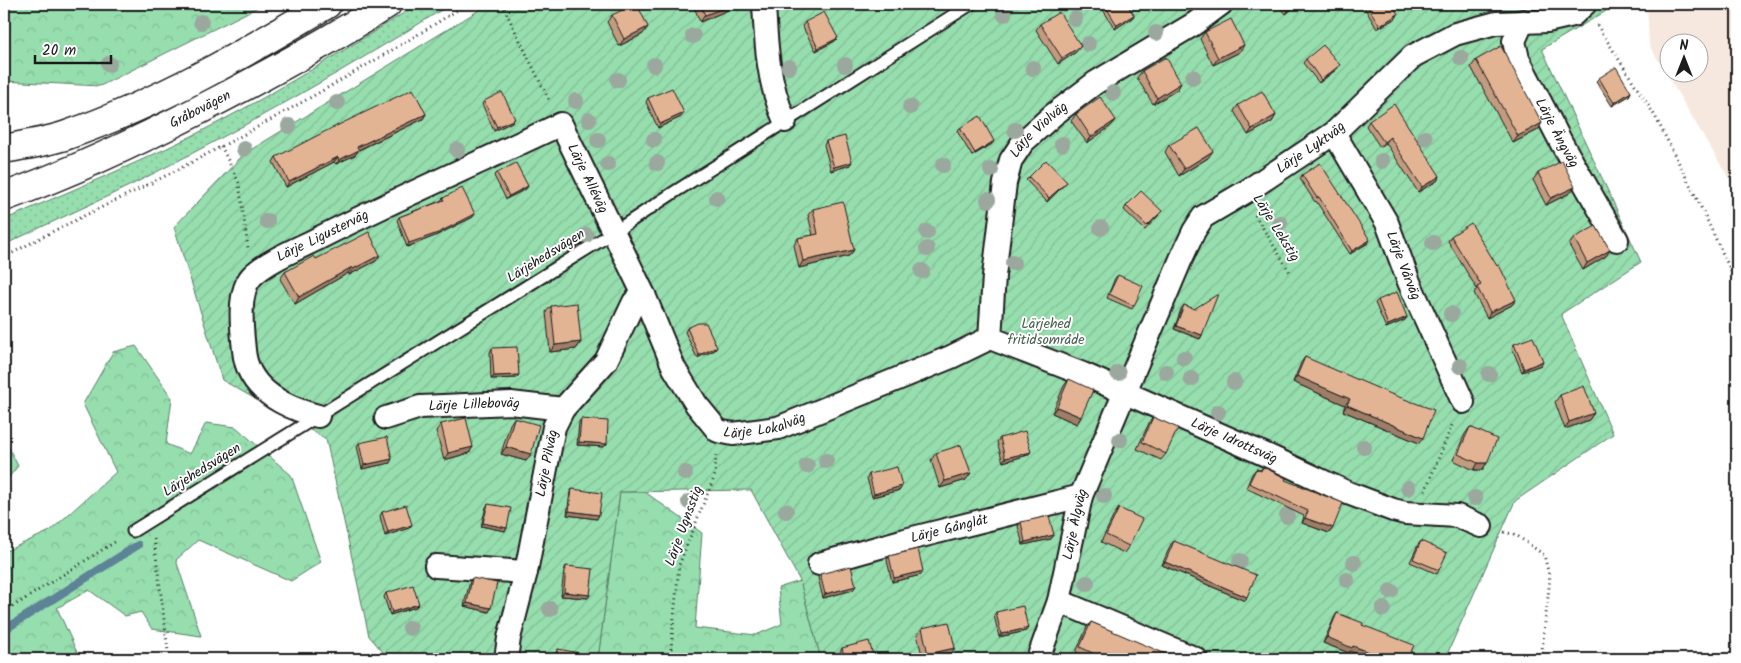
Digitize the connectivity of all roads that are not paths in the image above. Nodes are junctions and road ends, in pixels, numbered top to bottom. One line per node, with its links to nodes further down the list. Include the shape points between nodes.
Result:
1 (327, 4): 11 (main road, via 225,63 142,105 65,135)
2 (387, 4): 12 (main road, Gråbovägen, via 270,74 124,149)
3 (764, 4): 8 (street, via 767,58 776,102)
4 (971, 4): 8 (lane, Lärjehedsvägen)
5 (1221, 4): 16 (street, Lärje Violväg, via 1096,83 1023,142 1011,160 1005,183)
6 (1585, 5): 7 (street, Lärje Lyktväg, via 1574,15 1547,21)
7 (1523, 21): 10 (street, Lärje Lyktväg, via 1496,23 1455,34 1413,56); 14 (street, Lärje Ängväg, via 1514,41 1518,59)
8 (785, 121): 13 (lane, Lärjehedsvägen)
9 (561, 124): 13 (street, Lärje Alléväg); 20 (street, Lärje Ligusterväg, via 334,231 268,264 251,277 243,295 242,324 244,358 252,376 275,399)
10 (1334, 133): 17 (street, Lärje Lyktväg, via 1203,217 1180,259); 18 (street, Lärje Vårväg, via 1387,223 1409,282)
11 (4, 149)
12 (4, 197)
13 (614, 232): 15 (street, Lärje Lokalväg); 20 (lane, Lärjehedsvägen)
14 (1617, 240)
15 (644, 295): 16 (street, Lärje Lokalväg, via 674,368 696,404 718,431 733,434 778,428); 19 (street, Lärje Pilväg, via 634,302 606,361)
16 (990, 338): 17 (street, Lärje Idrottsväg)
17 (1125, 394): 22 (street, Lärje Älgväg); 23 (street, Lärje Idrottsväg, via 1392,510 1457,516)
18 (1463, 402)
19 (563, 409): 21 (street, Lärje Lilleboväg, via 511,403 420,407); 27 (street, Lärje Pilväg, via 554,427)
20 (318, 416): 24 (lane, Lärjehedsvägen)
21 (386, 418)
22 (1081, 496): 25 (street, Lärje Gånglåt); 28 (street, Lärje Älgväg)
23 (1481, 526)
24 (134, 530)
25 (819, 564)
26 (436, 566): 27 (street)
27 (526, 572): 29 (street, Lärje Pilväg)
28 (1059, 601): 30 (street, Lärje Älgväg); 31 (street)
29 (506, 659)
30 (1038, 659)
31 (1196, 659)

